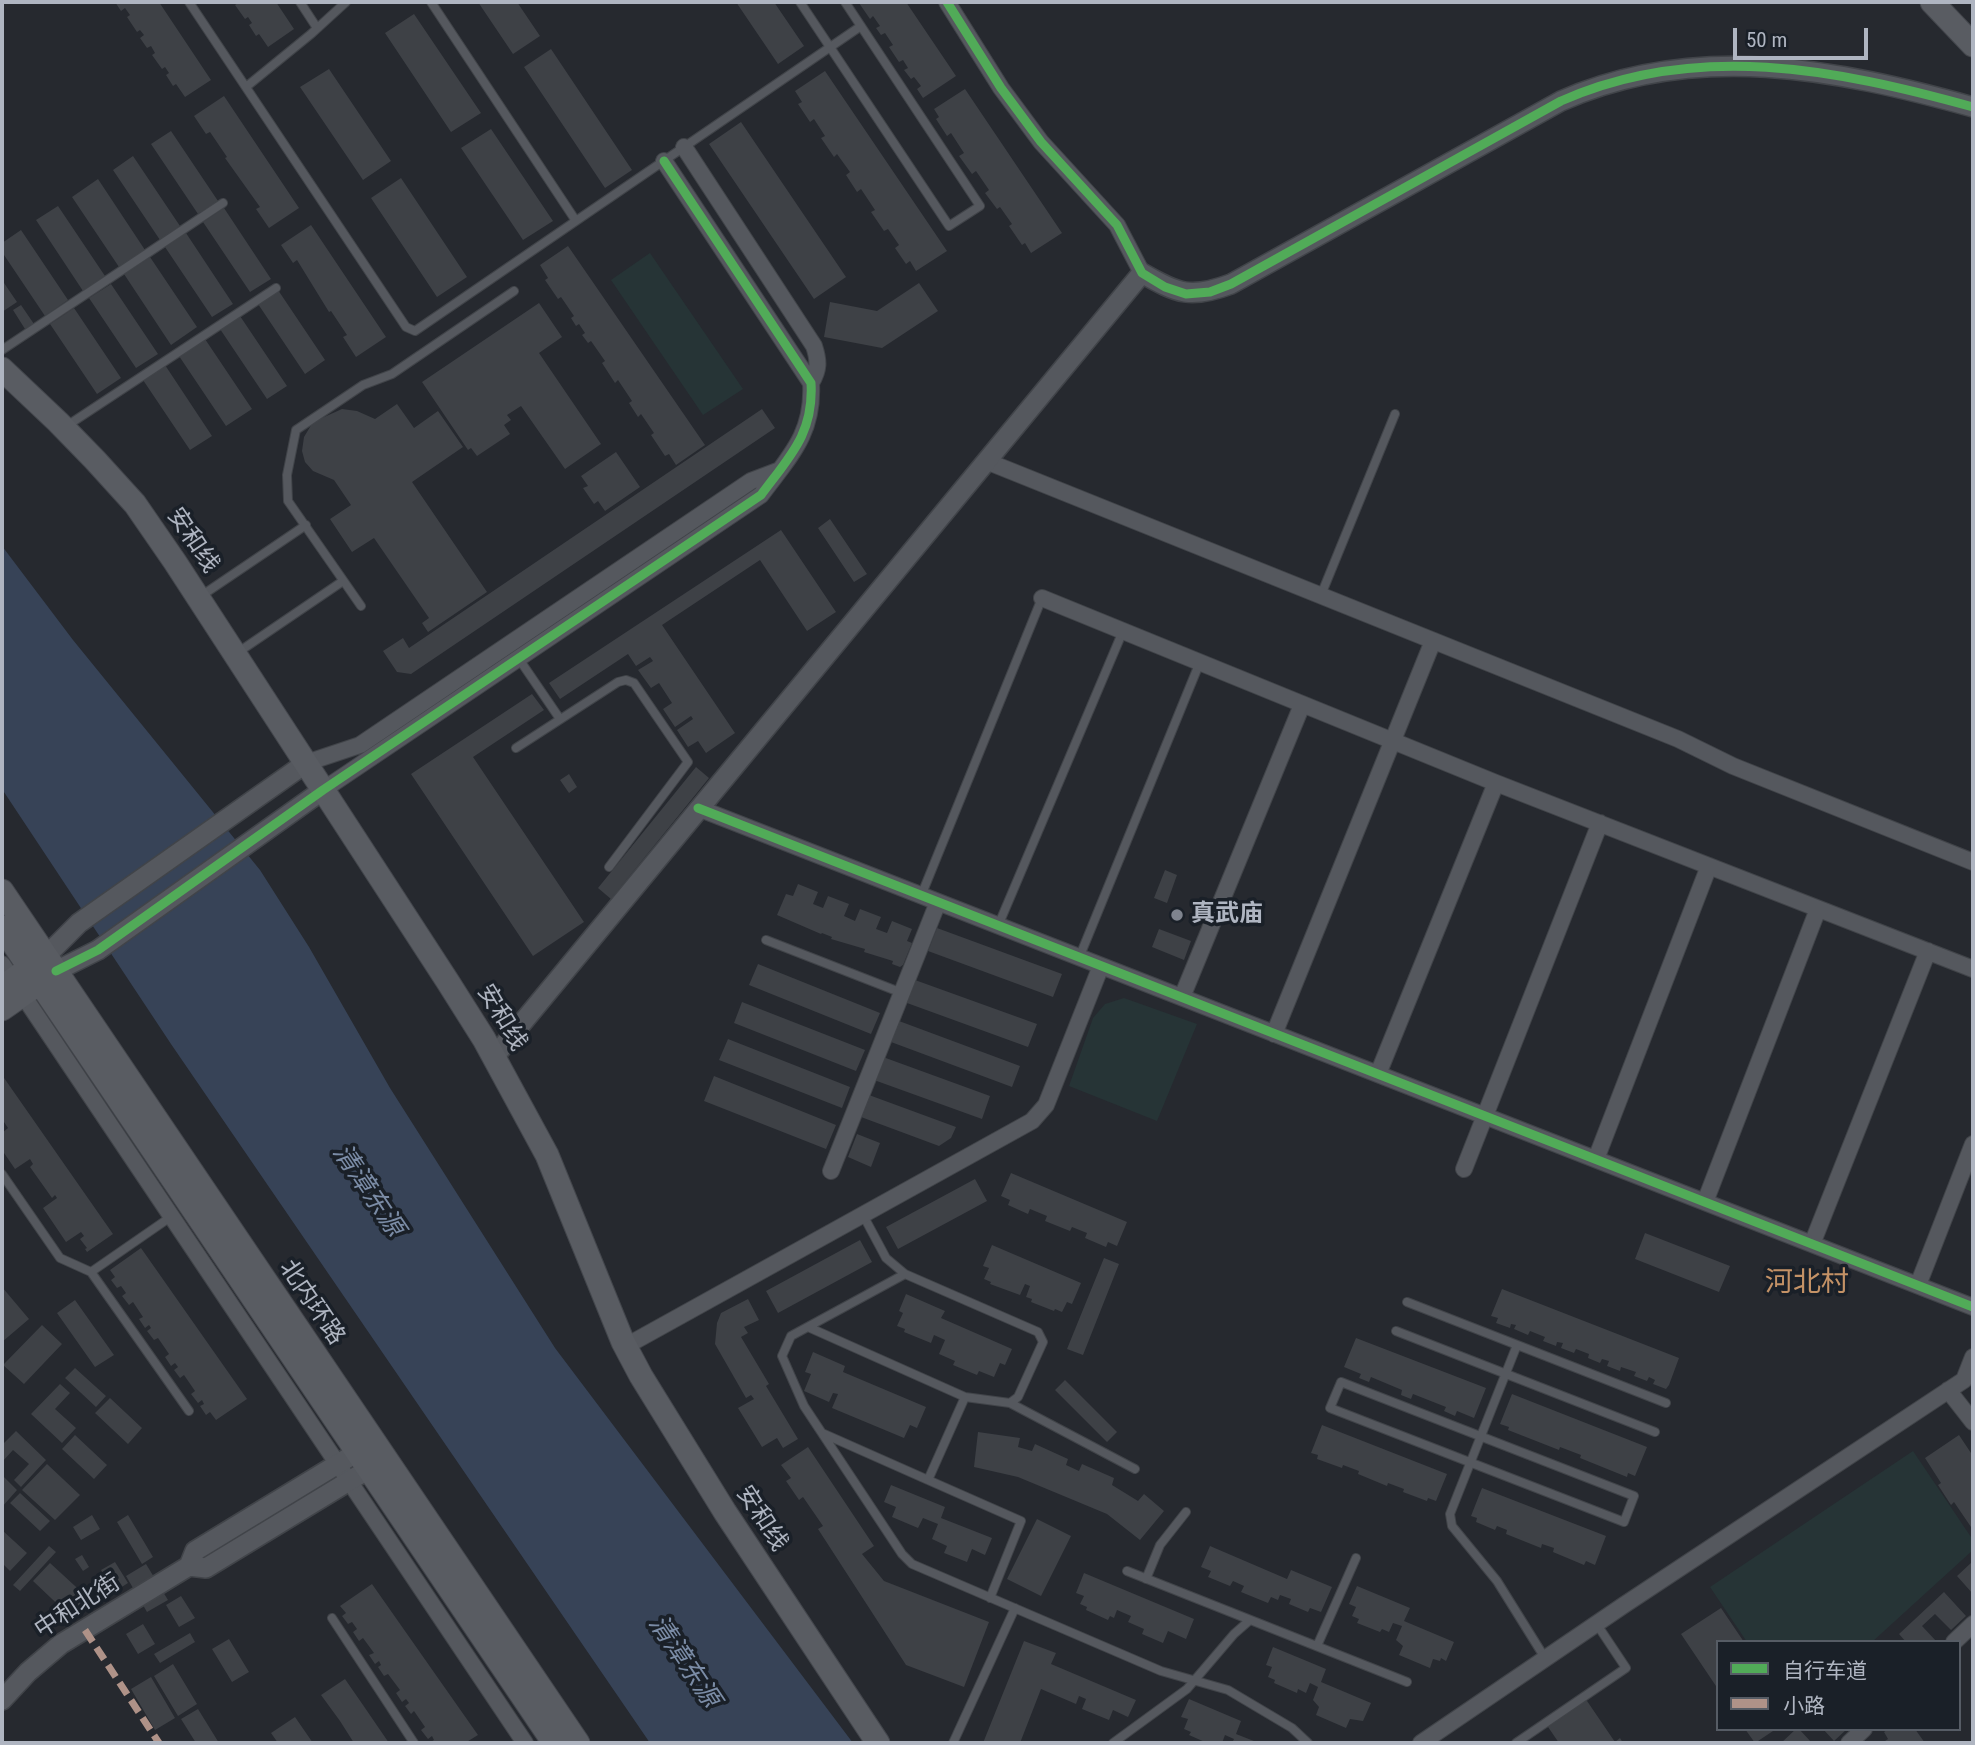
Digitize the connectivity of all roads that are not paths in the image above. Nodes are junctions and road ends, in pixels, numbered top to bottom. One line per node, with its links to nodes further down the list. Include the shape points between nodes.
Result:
1 (189, 2): 13 (lane)
2 (300, 2): 10 (lane)
3 (345, 2): 10 (lane)
4 (431, 2): 18 (lane)
5 (800, 2): 12 (lane)
6 (845, 2): 9 (lane)
7 (947, 2): 19 (street, via 1041,142 1117,225)
8 (1932, 2): 11 (main road)
9 (861, 26): 12 (lane); 12 (lane, via 981,206 949,226)
10 (317, 28): 13 (lane)
11 (1973, 45)
12 (830, 47): 15 (lane)
13 (246, 87): 18 (lane, via 406,327 415,331)
14 (1973, 107): 19 (street, via 1830,74 1768,66 1622,78 1561,101 1231,284 1186,294)
15 (684, 147): 16 (lane); 24 (street, via 814,345 818,372)
16 (664, 161): 18 (lane); 24 (street)
17 (223, 203): 22 (lane)
18 (576, 221)
19 (1142, 273): 27 (street)
20 (276, 288): 26 (lane)
21 (514, 291): 29 (lane, via 392,374 363,385 296,430 289,500)
22 (2, 350)
23 (2, 369): 26 (main road, 安和线)
24 (811, 383): 28 (street, via 806,428)
25 (1395, 414): 31 (lane)
26 (64, 428): 32 (main road, 安和线, via 135,504)
27 (986, 461): 31 (street); 47 (street)
28 (780, 470): 38 (street, via 761,495); 44 (street, via 751,481 360,745)
29 (306, 525): 30 (lane); 32 (lane)
30 (343, 580): 34 (lane); 37 (lane)
31 (1321, 596): 36 (street)
32 (198, 598): 37 (main road, 安和线)
33 (1042, 598): 35 (street); 53 (lane)
34 (361, 606)
35 (1123, 631): 39 (street); 56 (lane)
36 (1433, 641): 42 (street); 49 (street)
37 (235, 655): 44 (main road, 安和线)
38 (519, 659): 41 (lane); 46 (street)
39 (1199, 662): 40 (street); 60 (lane)
40 (1302, 705): 42 (street); 65 (street)
41 (560, 719): 43 (lane); 51 (lane, via 626,680 634,683 688,762)
42 (1392, 741): 45 (street); 67 (street)
43 (516, 748)
44 (306, 763): 46 (main road, 安和线); 63 (street, via 79,923)
45 (1496, 783): 48 (street); 69 (street)
46 (323, 790): 63 (street, via 98,950); 68 (main road, 安和线)
47 (698, 808): 53 (street); 68 (street)
48 (1600, 823): 50 (street); 70 (street)
49 (1973, 862)
50 (1709, 866): 55 (street); 72 (street)
51 (609, 867)
52 (2, 891): 63 (main road, 北内环路)
53 (921, 896): 54 (street)
54 (937, 902): 56 (street); 64 (street)
55 (1818, 909): 59 (street); 76 (street)
56 (998, 926): 60 (street)
57 (2, 927): 63 (main road, 北内环路)
58 (766, 940): 64 (lane)
59 (1928, 951): 62 (street); 79 (street)
60 (1079, 958): 61 (street)
61 (1101, 966): 65 (street); 78 (street, via 1046,1105 1032,1121)
62 (1973, 969)
63 (26, 975): 66 (main road); 77 (main road, 北内环路); 100 (main road, 北内环路)
64 (902, 993): 74 (street)
65 (1182, 997): 67 (street)
66 (2, 1009)
67 (1274, 1034): 69 (street)
68 (494, 1057): 88 (main road, 安和线, via 547,1155)
69 (1378, 1074): 70 (street)
70 (1485, 1116): 72 (street); 73 (street)
71 (1973, 1144): 82 (street)
72 (1596, 1159): 76 (street)
73 (1464, 1169)
74 (831, 1171)
75 (2, 1174): 80 (lane, via 61,1258)
76 (1705, 1202): 79 (street)
77 (180, 1210): 80 (lane); 100 (main road, 北内环路)
78 (863, 1215): 81 (lane, via 886,1258); 88 (street)
79 (1812, 1244): 82 (street)
80 (91, 1272): 95 (lane)
81 (905, 1274): 85 (lane); 94 (lane, via 1038,1332 1043,1342 1018,1398)
82 (1918, 1285): 84 (street)
83 (1407, 1302): 87 (lane)
84 (1973, 1307)
85 (808, 1327): 92 (lane); 98 (lane, via 791,1336 782,1356 804,1406)
86 (1396, 1331): 90 (lane)
87 (1517, 1345): 90 (lane); 93 (lane)
88 (626, 1346): 125 (main road, 安和线, via 666,1419)
89 (1973, 1357): 91 (street, via 1964,1380)
90 (1506, 1374): 97 (lane); 99 (lane)
91 (1948, 1390): 96 (street); 112 (street)
92 (965, 1397): 94 (lane); 103 (lane)
93 (1666, 1403)
94 (1010, 1404): 102 (lane)
95 (189, 1411)
96 (1973, 1422)
97 (1655, 1432)
98 (822, 1433): 103 (lane); 108 (lane, via 912,1564)
99 (1481, 1437): 101 (lane); 101 (lane, via 1340,1382 1330,1408); 101 (lane, via 1634,1496 1624,1522)
100 (362, 1461): 119 (street, 中和北街, via 195,1551 189,1566 61,1644); 122 (street); 123 (main road, 北内环路); 124 (main road, 北内环路)
101 (1471, 1462): 116 (lane, via 1450,1514 1452,1526 1497,1581)
102 (1135, 1469)
103 (928, 1480): 108 (lane, via 1021,1521)
104 (1186, 1512): 107 (lane, via 1160,1545)
105 (1356, 1558): 115 (lane)
106 (1127, 1571): 107 (lane)
107 (1146, 1579): 111 (lane)
108 (990, 1598): 109 (lane)
109 (1014, 1608): 117 (lane); 126 (lane)
110 (332, 1618): 121 (lane)
111 (1250, 1620): 115 (lane); 117 (lane)
112 (1596, 1623): 116 (street); 130 (lane, via 1626,1668)
113 (1973, 1624): 114 (street)
114 (1956, 1640)
115 (1317, 1646): 118 (lane)
116 (1545, 1658): 129 (street)
117 (1194, 1681): 127 (lane); 128 (lane, via 1228,1690 1292,1728)
118 (1408, 1682)
119 (2, 1700)
120 (1862, 1731): 131 (street)
121 (414, 1743)
122 (525, 1743)
123 (554, 1743)
124 (578, 1743)
125 (878, 1743)
126 (953, 1743)
127 (1113, 1743)
128 (1308, 1743)
129 (1421, 1743)
130 (1516, 1743)
131 (1849, 1743)

